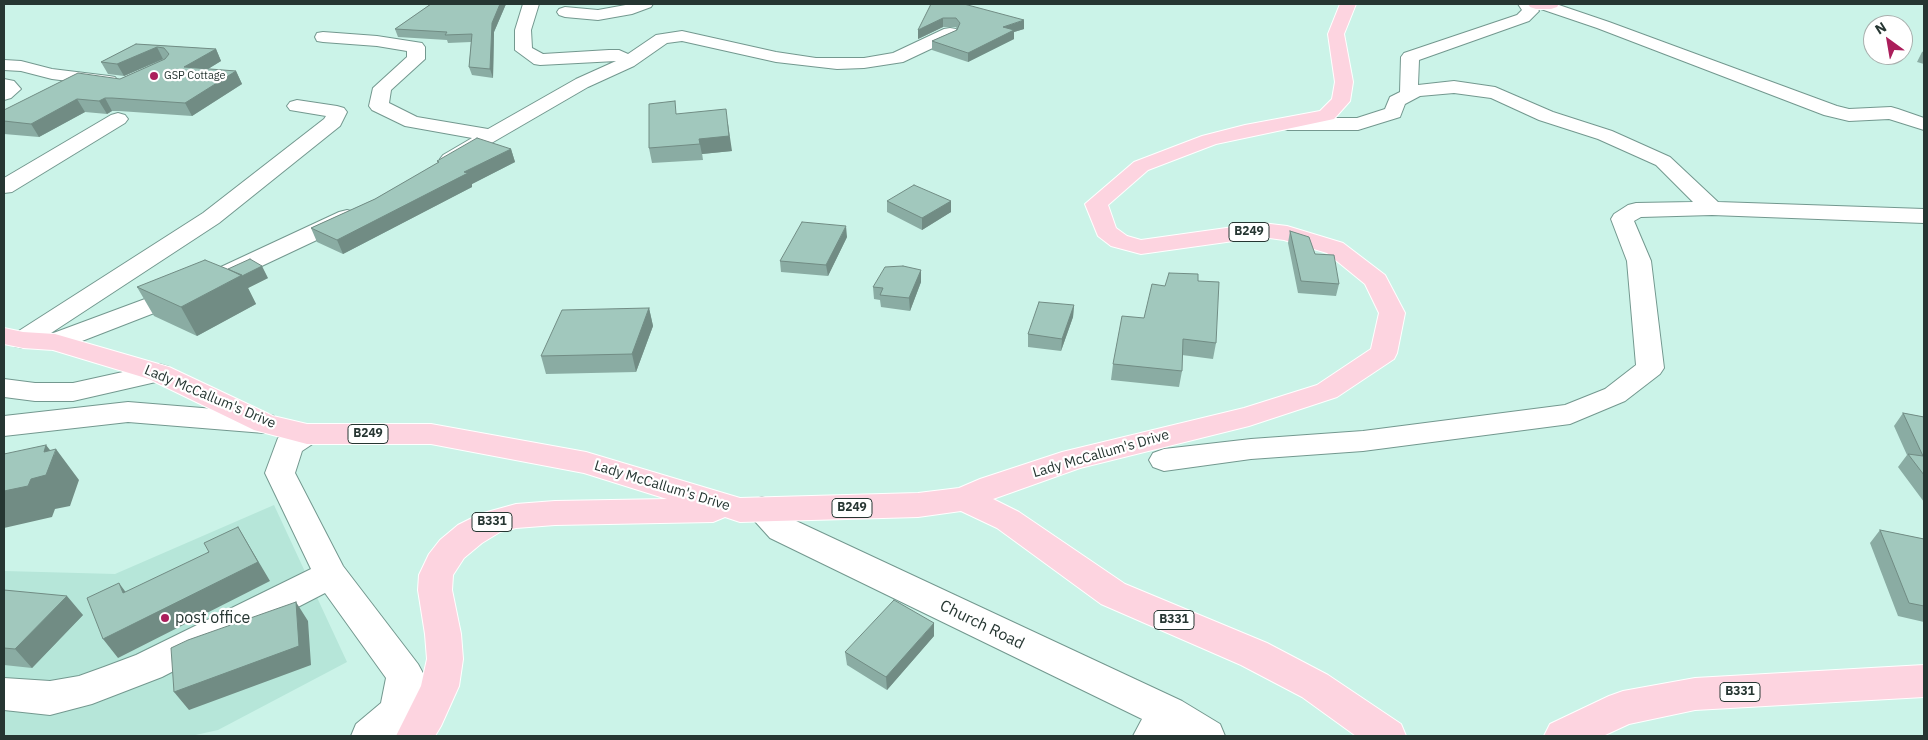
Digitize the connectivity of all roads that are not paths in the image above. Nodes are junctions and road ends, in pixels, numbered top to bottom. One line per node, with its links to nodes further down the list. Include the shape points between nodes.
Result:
1 (531, 4): 8 (street, via 523,30 524,50 540,60 619,55)
2 (645, 4): 5 (street, via 626,11 598,14)
3 (1348, 4): 16 (main road, Lady McCallum's Drive / B249, via 1336,34 1344,82 1341,101 1327,115)
4 (1539, 4): 13 (street, via 1523,18 1410,57); 17 (street, via 1831,111 1849,116 1891,113)
5 (565, 12)
6 (950, 32): 8 (street, via 897,58 864,63 816,63 682,36 662,39)
7 (323, 37): 18 (street, via 416,47 416,59 382,88 379,106 412,122)
8 (628, 62): 18 (street, via 582,83)
9 (4, 65): 10 (street)
10 (126, 84)
11 (4, 85): 12 (street, via 12,89)
12 (4, 94)
13 (1409, 95): 16 (street, via 1397,101 1392,113 1358,124); 21 (street, via 1416,91 1454,87 1495,93 1663,161)
14 (297, 106): 24 (street, via 337,112 333,122 211,218)
15 (118, 119): 20 (street)
16 (1288, 124): 32 (main road, Lady McCallum's Drive / B249, via 1245,130 1208,140 1141,166 1096,204 1106,231 1119,241 1141,248 1262,230 1287,233 1335,248 1376,280 1392,313 1384,352 1327,391 1248,416 1073,459)
17 (1924, 124)
18 (489, 136): 19 (street)
19 (430, 171)
20 (4, 187)
21 (1712, 208): 23 (street); 31 (street, via 1636,210 1622,219 1638,261 1650,368 1615,394 1570,414 1362,441 1251,449)
22 (363, 210): 25 (street, via 189,290)
23 (1924, 216)
24 (13, 338): 25 (main road, Lady McCallum's Drive / B249)
25 (54, 342): 26 (main road, Lady McCallum's Drive / B249)
26 (158, 372): 27 (street, via 73,392); 28 (main road, Lady McCallum's Drive / B249)
27 (4, 388)
28 (264, 423): 29 (street, via 128,412); 30 (main road, Lady McCallum's Drive / B249)
29 (4, 426)
30 (308, 434): 34 (main road, Lady McCallum's Drive / B249, via 431,434 586,463); 36 (street, via 289,445 280,473)
31 (1164, 460)
32 (1023, 477): 33 (main road, Lady McCallum's Drive / B249); 35 (main road, via 1016,506)
33 (964, 499): 34 (main road, Lady McCallum's Drive / B249, via 908,506); 35 (main road, B331, via 1008,520)
34 (751, 509): 39 (street, Church Road, via 782,529); 41 (main road, B331, via 516,516 491,522 470,534 446,556 436,575 435,590 445,659 440,686)
35 (1026, 534): 43 (main road, B331, via 1113,594 1254,654 1315,686)
36 (331, 575): 38 (street, via 149,666 106,683 50,698); 40 (street, via 405,675 399,712)
37 (1924, 681): 44 (main road, B331, via 1695,694 1623,708)
38 (4, 694)
39 (1160, 725): 42 (street, Church Road)
40 (370, 736)
41 (414, 736)
42 (1206, 736)
43 (1387, 736)
44 (1564, 736)

